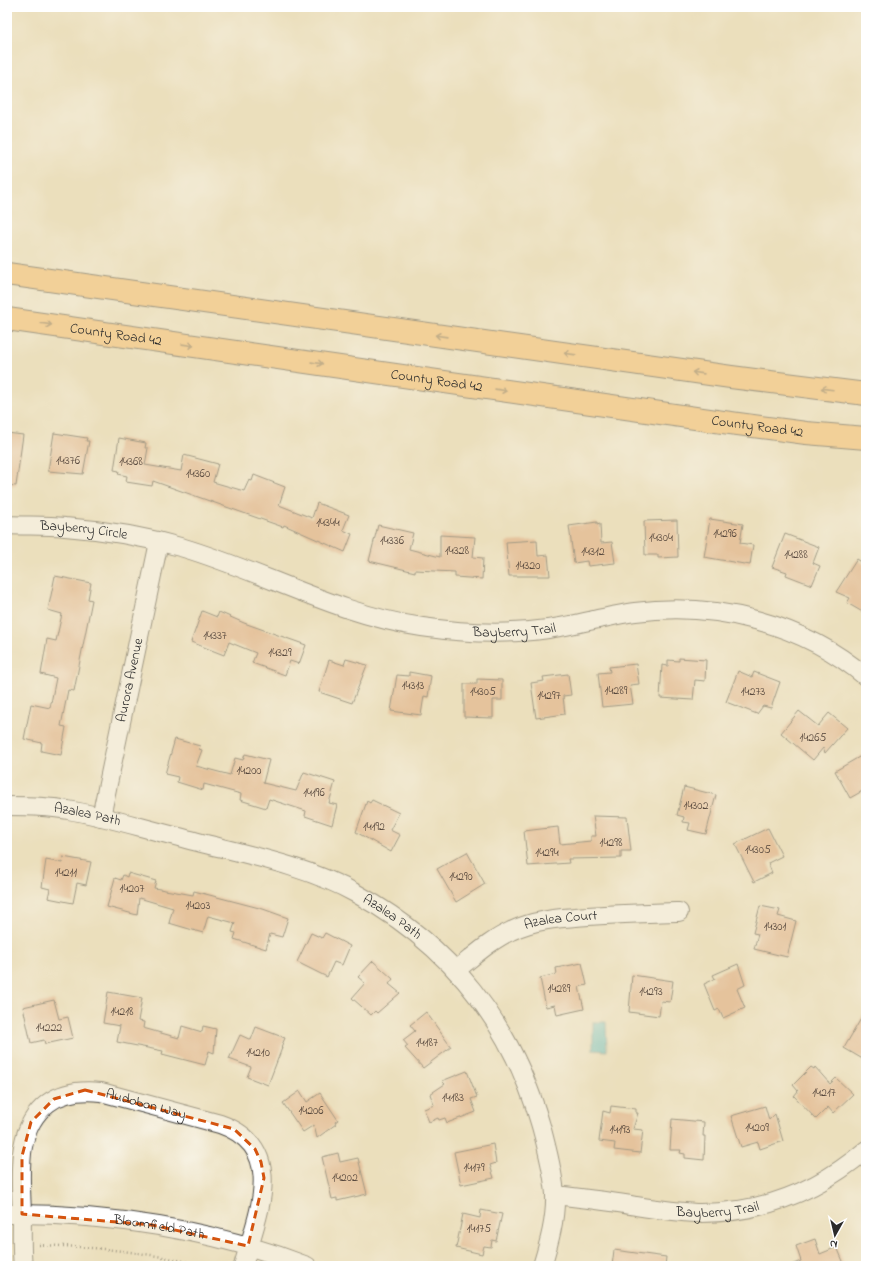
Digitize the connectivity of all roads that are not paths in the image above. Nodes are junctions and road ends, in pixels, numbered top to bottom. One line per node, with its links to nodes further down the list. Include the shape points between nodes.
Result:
1 (7, 274): 3 (highway, one-way to 1)
2 (7, 319): 4 (highway, County Road 42, one-way to 4, via 723,422)
3 (866, 394)
4 (866, 438)
5 (7, 525): 6 (street, Bayberry Circle, via 96,530)
6 (159, 542): 7 (street, Bayberry Trail, via 216,559 356,611 420,627 513,632 546,630 635,612 687,610 725,613 782,628 810,640 834,653); 9 (street, Aurora Avenue)
7 (866, 677)
8 (7, 806): 9 (street, Azalea Path, via 66,809)
9 (101, 817): 11 (street, Azalea Path, via 282,864 330,881 356,893 403,922 427,941)
10 (679, 912): 11 (street, Azalea Court, via 554,918 532,923 491,942)
11 (456, 970): 13 (street, Azalea Path, via 491,1015 519,1065 535,1105 552,1169)
12 (866, 1150): 13 (street, Bayberry Trail, via 850,1164 820,1183 786,1199 727,1211 670,1211)
13 (555, 1195): 19 (street, Azalea Path, via 554,1220)
14 (15, 1214): 15 (street, Bloomfield Path, via 152,1225); 15 (street, Audobon Way, via 21,1185 24,1139 31,1122 42,1108 54,1099 85,1090 101,1092 220,1124 234,1129 246,1138 261,1162 264,1178 257,1218); 16 (street, Audobon Way)
15 (248, 1246): 17 (street, Audobon Way); 18 (street, Bloomfield Path)
16 (24, 1266)
17 (243, 1266)
18 (307, 1266)
19 (542, 1266)

